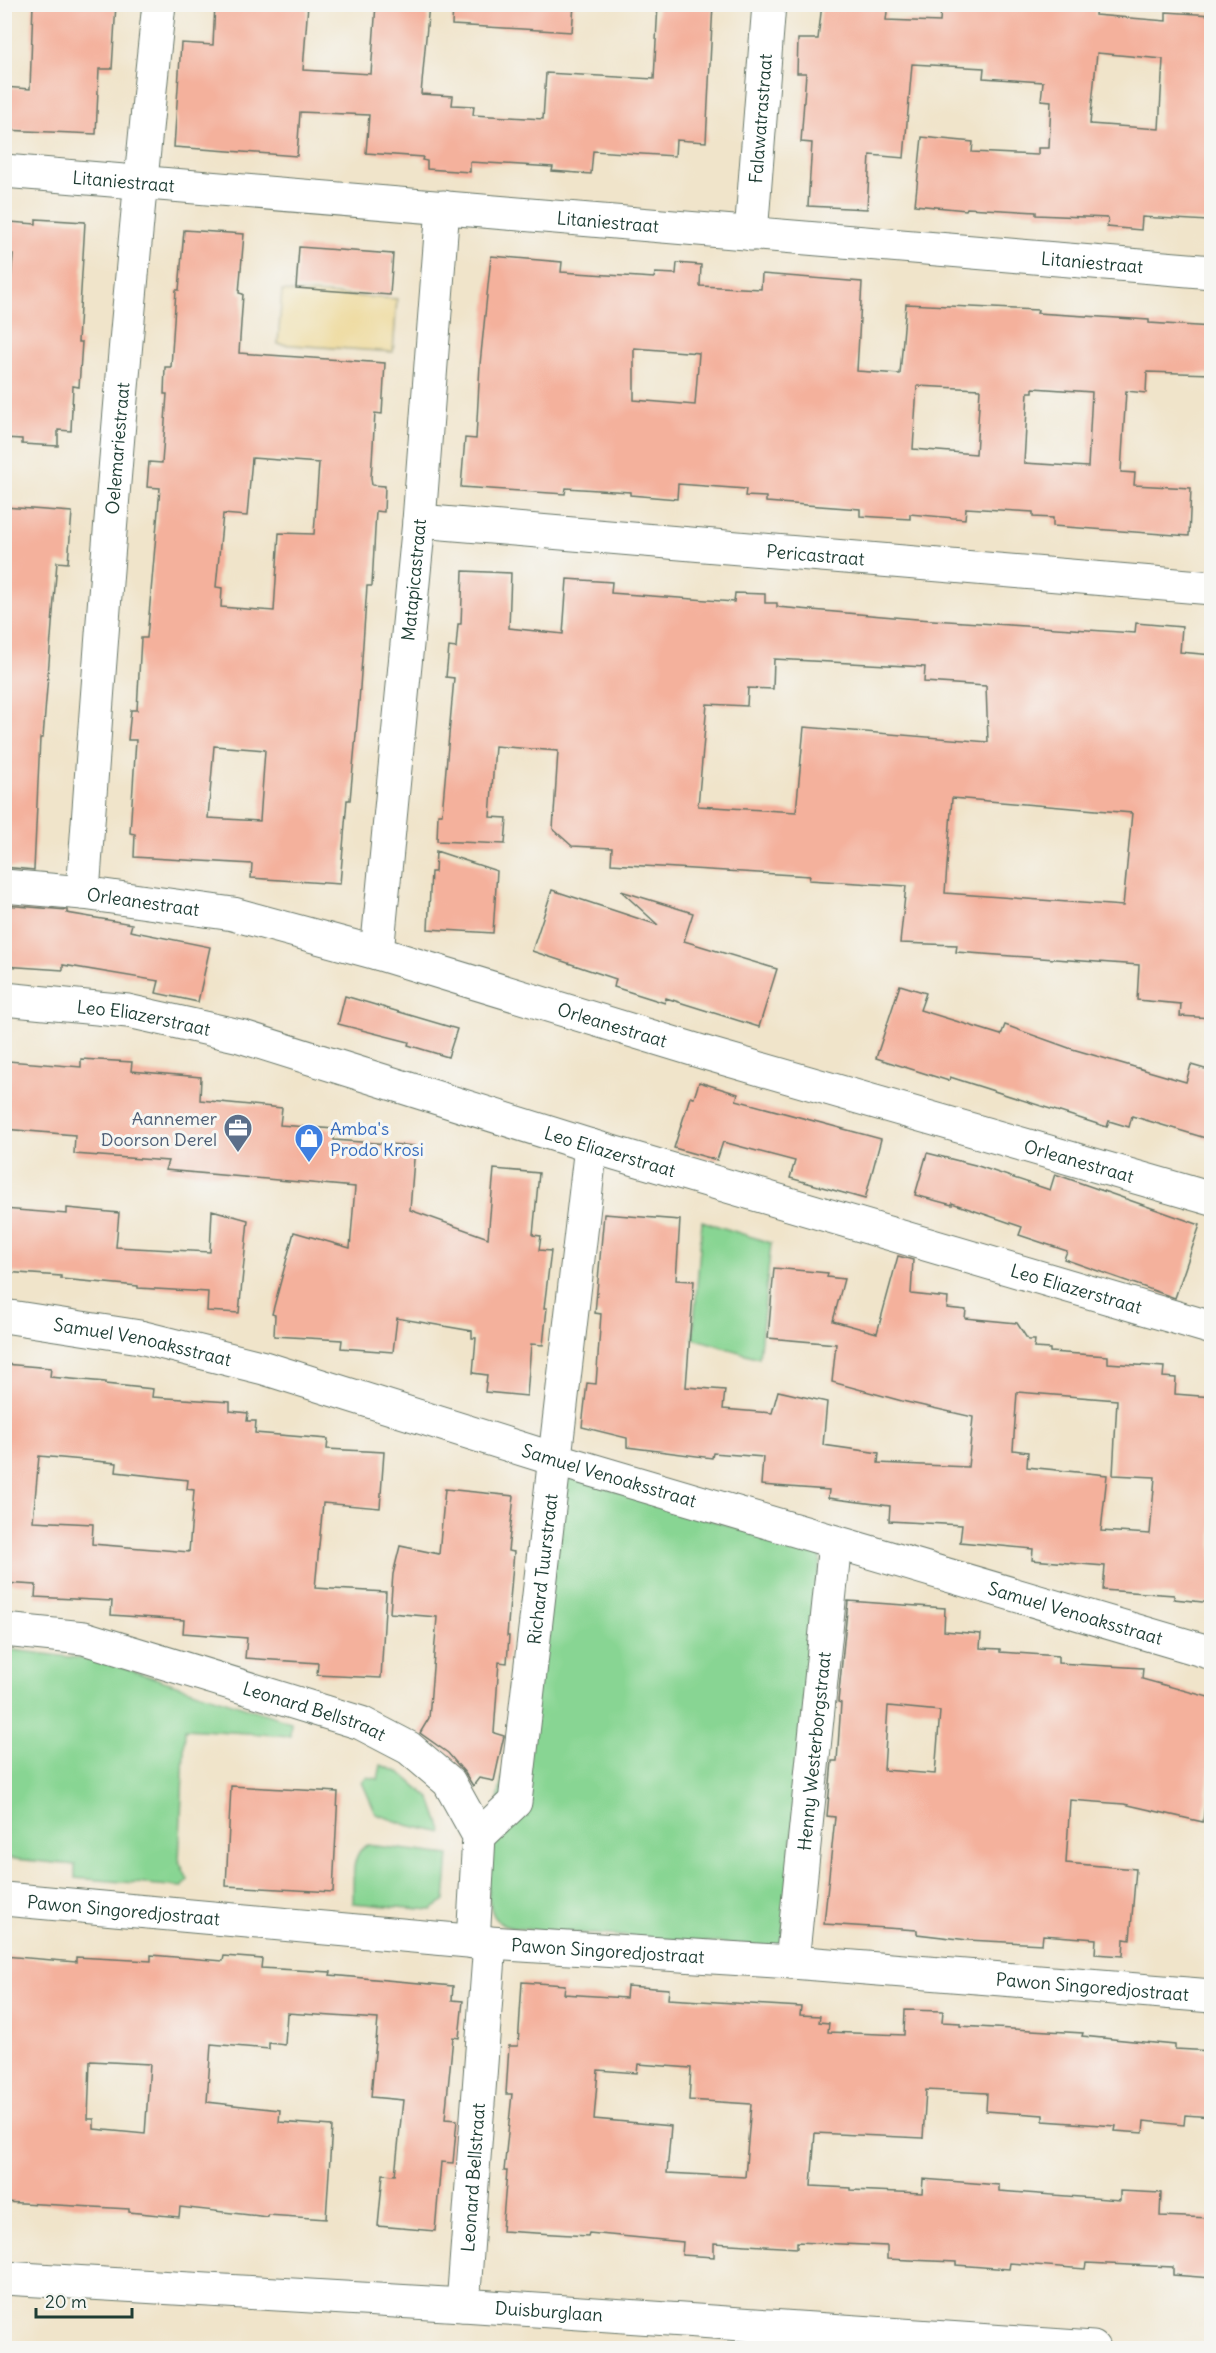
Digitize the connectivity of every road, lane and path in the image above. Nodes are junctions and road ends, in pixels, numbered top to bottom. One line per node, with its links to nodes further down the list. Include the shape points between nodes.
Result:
1 (159, 4): 4 (street, Oelemariestraat)
2 (769, 4): 6 (street, Falawatrastraat)
3 (4, 171): 4 (street, Litaniestraat)
4 (140, 182): 5 (street, Litaniestraat); 11 (street, Oelemariestraat)
5 (443, 207): 6 (street, Litaniestraat); 8 (street, Matapicastraat)
6 (751, 234): 7 (street, Litaniestraat)
7 (1212, 272)
8 (419, 521): 9 (street, Pericastraat); 12 (street, Matapicastraat)
9 (1212, 588)
10 (4, 886): 11 (street, Orleanestraat)
11 (83, 893): 12 (street, Orleanestraat, via 233,914)
12 (377, 953): 15 (street, Orleanestraat, via 711,1055)
13 (4, 999): 14 (street, Leo Eliazerstraat, via 128,1011 240,1036)
14 (591, 1146): 17 (street, Leo Eliazerstraat); 18 (street, Richard Tuurstraat)
15 (1212, 1199)
16 (4, 1316): 18 (street, Samuel Venoaksstraat, via 140,1337 253,1365)
17 (1212, 1328)
18 (554, 1459): 19 (street, Samuel Venoaksstraat); 22 (street, Richard Tuurstraat, via 515,1802)
19 (835, 1543): 21 (street, Samuel Venoaksstraat); 25 (street, Henny Westerborgstraat)
20 (4, 1630): 22 (street, Leonard Bellstraat, via 84,1638 361,1723 409,1748 449,1782)
21 (1212, 1653)
22 (479, 1836): 24 (street, Leonard Bellstraat)
23 (4, 1899): 24 (street, Pawon Singoredjostraat)
24 (481, 1943): 25 (street, Pawon Singoredjostraat); 28 (street, Leonard Bellstraat)
25 (792, 1962): 26 (street, Pawon Singoredjostraat)
26 (1212, 1996)
27 (4, 2278): 28 (street, Duisburglaan)
28 (463, 2305): 29 (street, Duisburglaan)
29 (1093, 2349)

